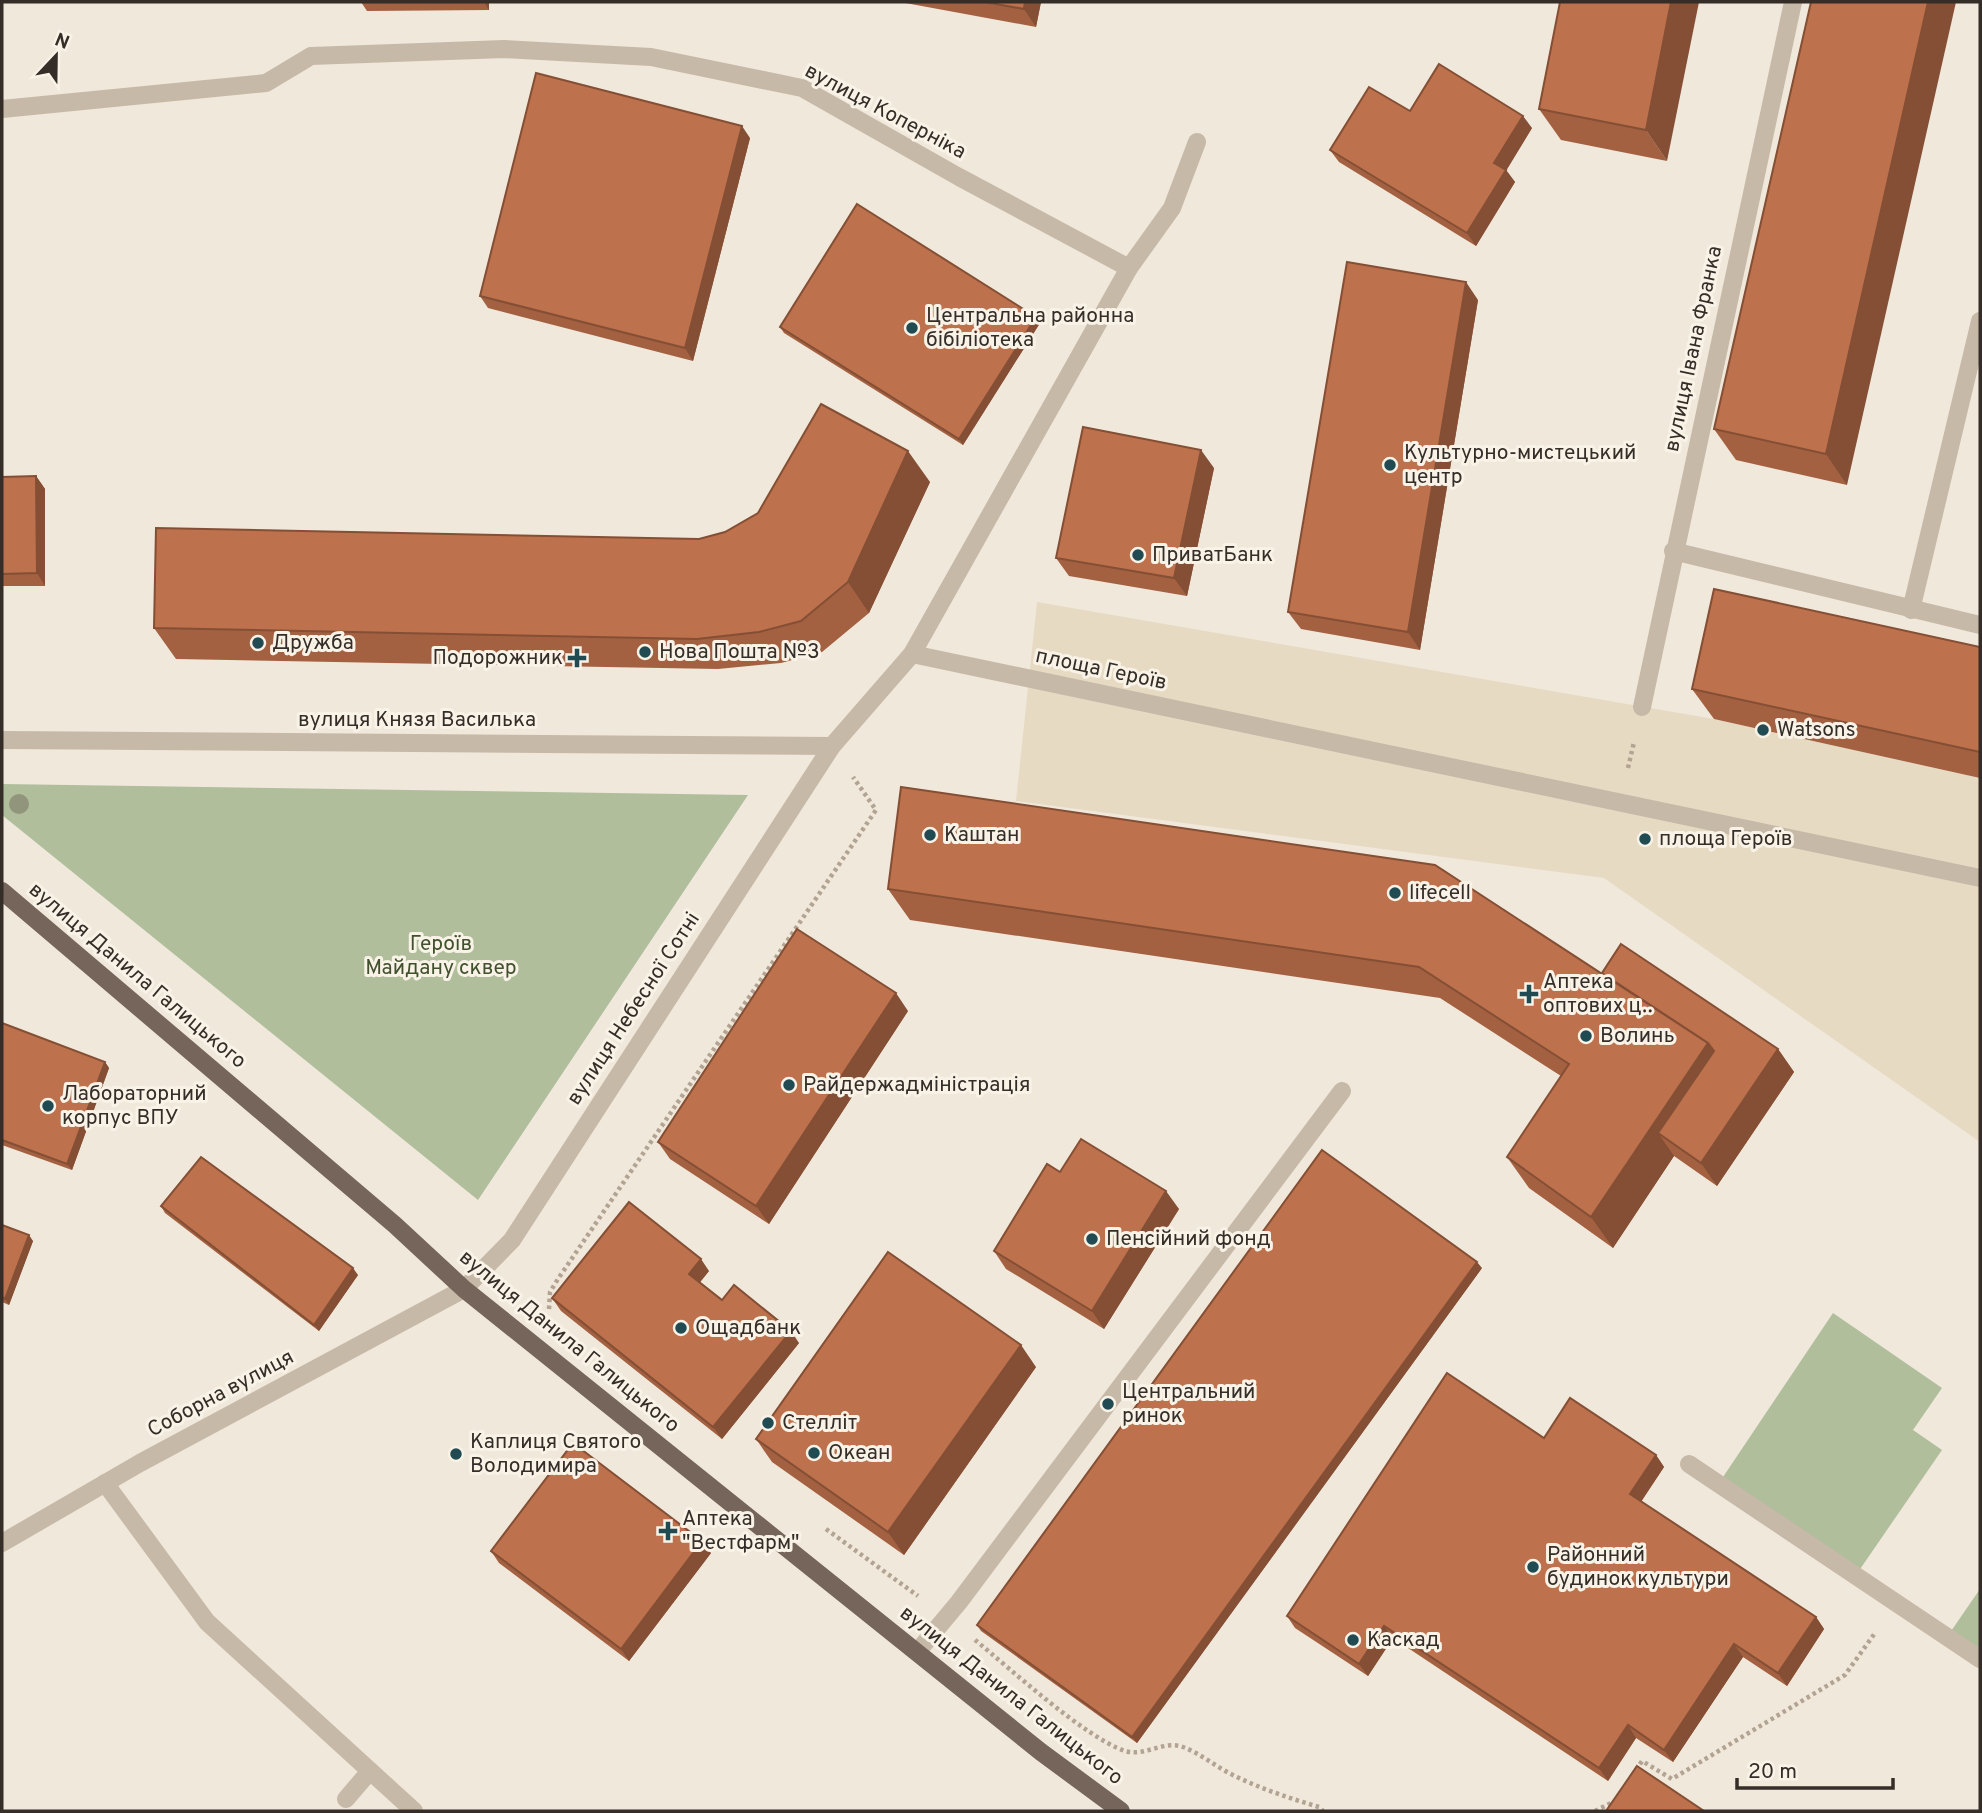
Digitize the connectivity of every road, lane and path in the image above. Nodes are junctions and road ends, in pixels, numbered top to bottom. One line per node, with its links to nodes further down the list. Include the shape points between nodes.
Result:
1 (1793, 2): 6 (street, вулиця Івана Франка)
2 (2, 109): 4 (street, вулиця Коперніка, via 266,83 311,56 504,49 651,57 802,88)
3 (1197, 142): 4 (street, via 1172,208)
4 (1129, 268): 9 (street)
5 (1980, 321): 7 (street)
6 (1673, 551): 7 (street); 10 (street, вулиця Івана Франка)
7 (1911, 610): 8 (street)
8 (1980, 625)
9 (912, 654): 12 (street); 13 (street, площа Героїв)
10 (1642, 707): 13 (path)
11 (2, 740): 12 (street, вулиця Князя Василька)
12 (832, 746): 17 (street, вулиця Небесної Сотні, via 512,1240); 18 (path, via 876,810 558,1279 547,1303)
13 (1620, 803): 14 (street, площа Героїв)
14 (1980, 878)
15 (2, 891): 17 (main road, вулиця Данила Галицького)
16 (1342, 1091): 24 (street)
17 (464, 1289): 20 (street, Соборна вулиця); 25 (main road, вулиця Данила Галицького)
18 (551, 1314)
19 (1689, 1464): 23 (street)
20 (104, 1483): 22 (street, Соборна вулиця); 27 (street, via 207,1622)
21 (826, 1528): 24 (path)
22 (2, 1543)
23 (1897, 1602): 26 (street); 28 (path, via 1845,1675 1672,1779 1642,1761)
24 (946, 1618): 25 (street); 33 (path, via 1115,1747 1137,1754 1181,1746 1231,1774)
25 (918, 1651): 32 (main road, вулиця Данила Галицького)
26 (1980, 1659)
27 (370, 1771): 29 (street); 31 (street)
28 (1629, 1781)
29 (346, 1799)
30 (1615, 1801): 34 (path)
31 (414, 1811)
32 (1121, 1811)
33 (1323, 1811)
34 (1595, 1811)

